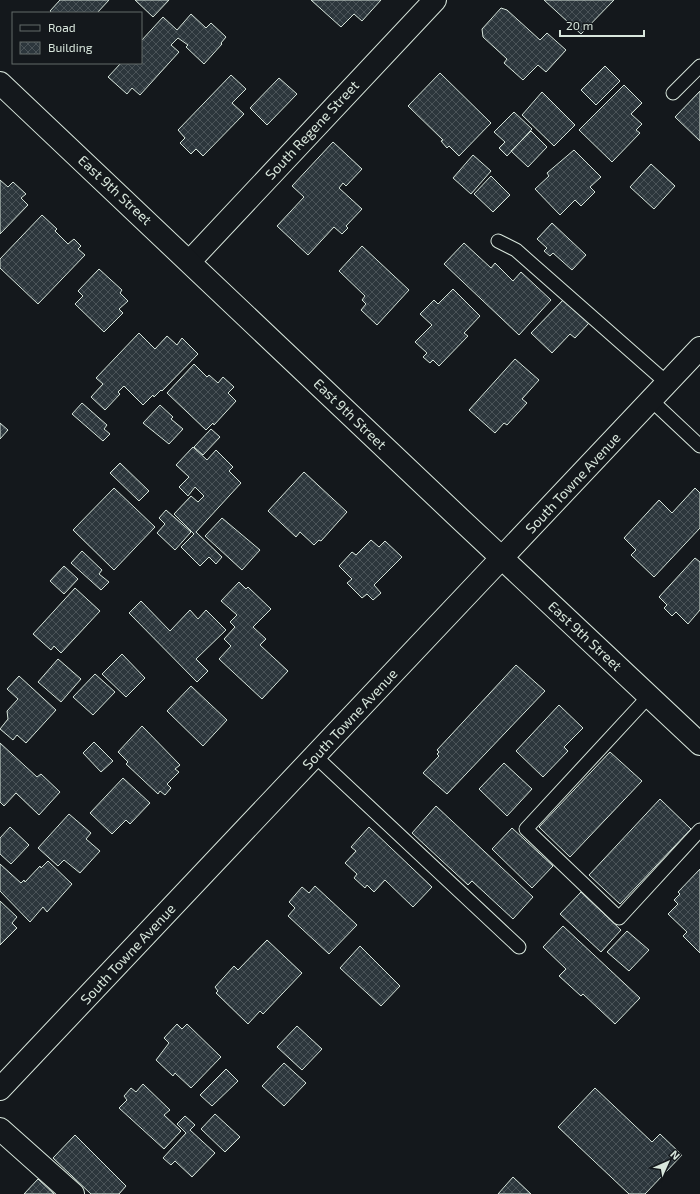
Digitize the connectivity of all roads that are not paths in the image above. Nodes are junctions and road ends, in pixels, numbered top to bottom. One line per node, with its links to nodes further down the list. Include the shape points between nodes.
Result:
1 (435, 0): 6 (street, South Regene Street)
2 (700, 66): 4 (lane)
3 (0, 83): 6 (street, East 9th Street)
4 (673, 93)
5 (498, 241): 8 (lane, via 516,250)
6 (190, 261): 11 (street, East 9th Street)
7 (700, 348): 8 (street, South Towne Avenue)
8 (667, 383): 9 (street, South Towne Avenue)
9 (651, 400): 10 (lane); 11 (street, South Towne Avenue)
10 (700, 446)
11 (502, 559): 12 (street, East 9th Street); 14 (street, South Towne Avenue)
12 (649, 696): 13 (street, East 9th Street); 15 (lane, via 526,829 619,918)
13 (700, 744)
14 (315, 756): 16 (lane); 17 (street, South Towne Avenue)
15 (700, 830)
16 (519, 947)
17 (0, 1089)
18 (0, 1129): 19 (street)
19 (73, 1194)

